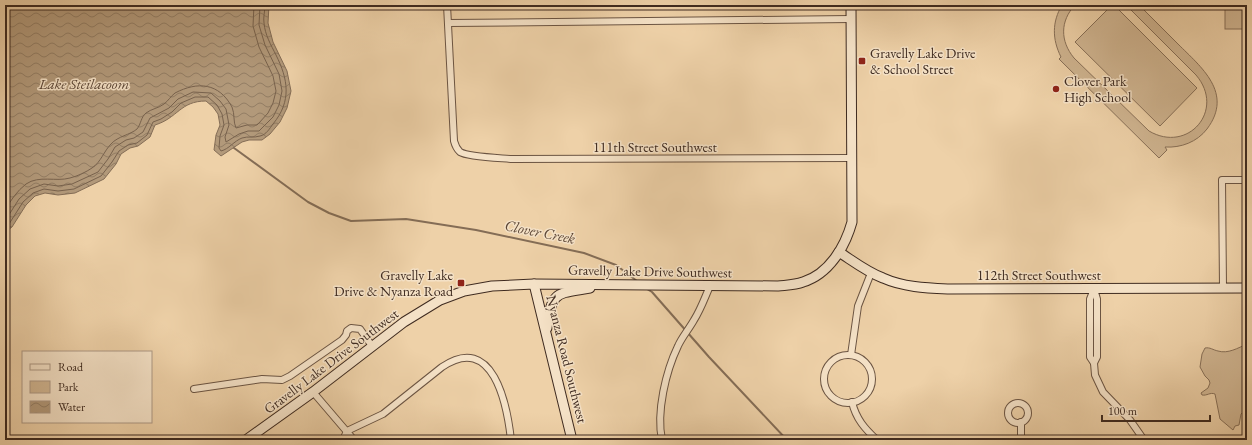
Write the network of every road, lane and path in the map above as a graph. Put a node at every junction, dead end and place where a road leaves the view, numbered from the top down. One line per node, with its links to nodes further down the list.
1 (447, 5): 4 (street)
2 (851, 5): 3 (main road, Gravelly Lake Drive Southwest)
3 (851, 19): 4 (street); 5 (main road, Gravelly Lake Drive Southwest)
4 (448, 23): 5 (street, 111th Street Southwest)
5 (853, 158): 7 (main road, Gravelly Lake Drive Southwest)
6 (1247, 180): 12 (street)
7 (839, 252): 8 (main road, 112th Street Southwest); 11 (main road, Gravelly Lake Drive Southwest)
8 (872, 273): 14 (main road, 112th Street Southwest); 17 (street)
9 (534, 284): 10 (main road, Gravelly Lake Drive Southwest); 15 (main road, Nyanza Road Southwest); 16 (main road, Gravelly Lake Drive Southwest)
10 (613, 284): 11 (main road, Gravelly Lake Drive Southwest); 15 (main road)
11 (710, 286): 28 (street)
12 (1223, 288): 13 (main road, 112th Street Southwest); 14 (main road, 112th Street Southwest)
13 (1247, 288)
14 (1094, 289): 31 (street)
15 (546, 334): 27 (main road, Nyanza Road Southwest)
16 (372, 346): 18 (street); 19 (main road, Gravelly Lake Drive Southwest)
17 (851, 354): 20 (street); 20 (street)
18 (194, 389)
19 (313, 392): 22 (street); 23 (main road, Gravelly Lake Drive Southwest)
20 (852, 402): 29 (street)
21 (1021, 422): 30 (street)
22 (348, 431): 24 (street); 25 (street); 26 (street)
23 (246, 440)
24 (343, 440)
25 (354, 440)
26 (511, 440)
27 (572, 440)
28 (662, 440)
29 (877, 440)
30 (1021, 440)
31 (1144, 440)

